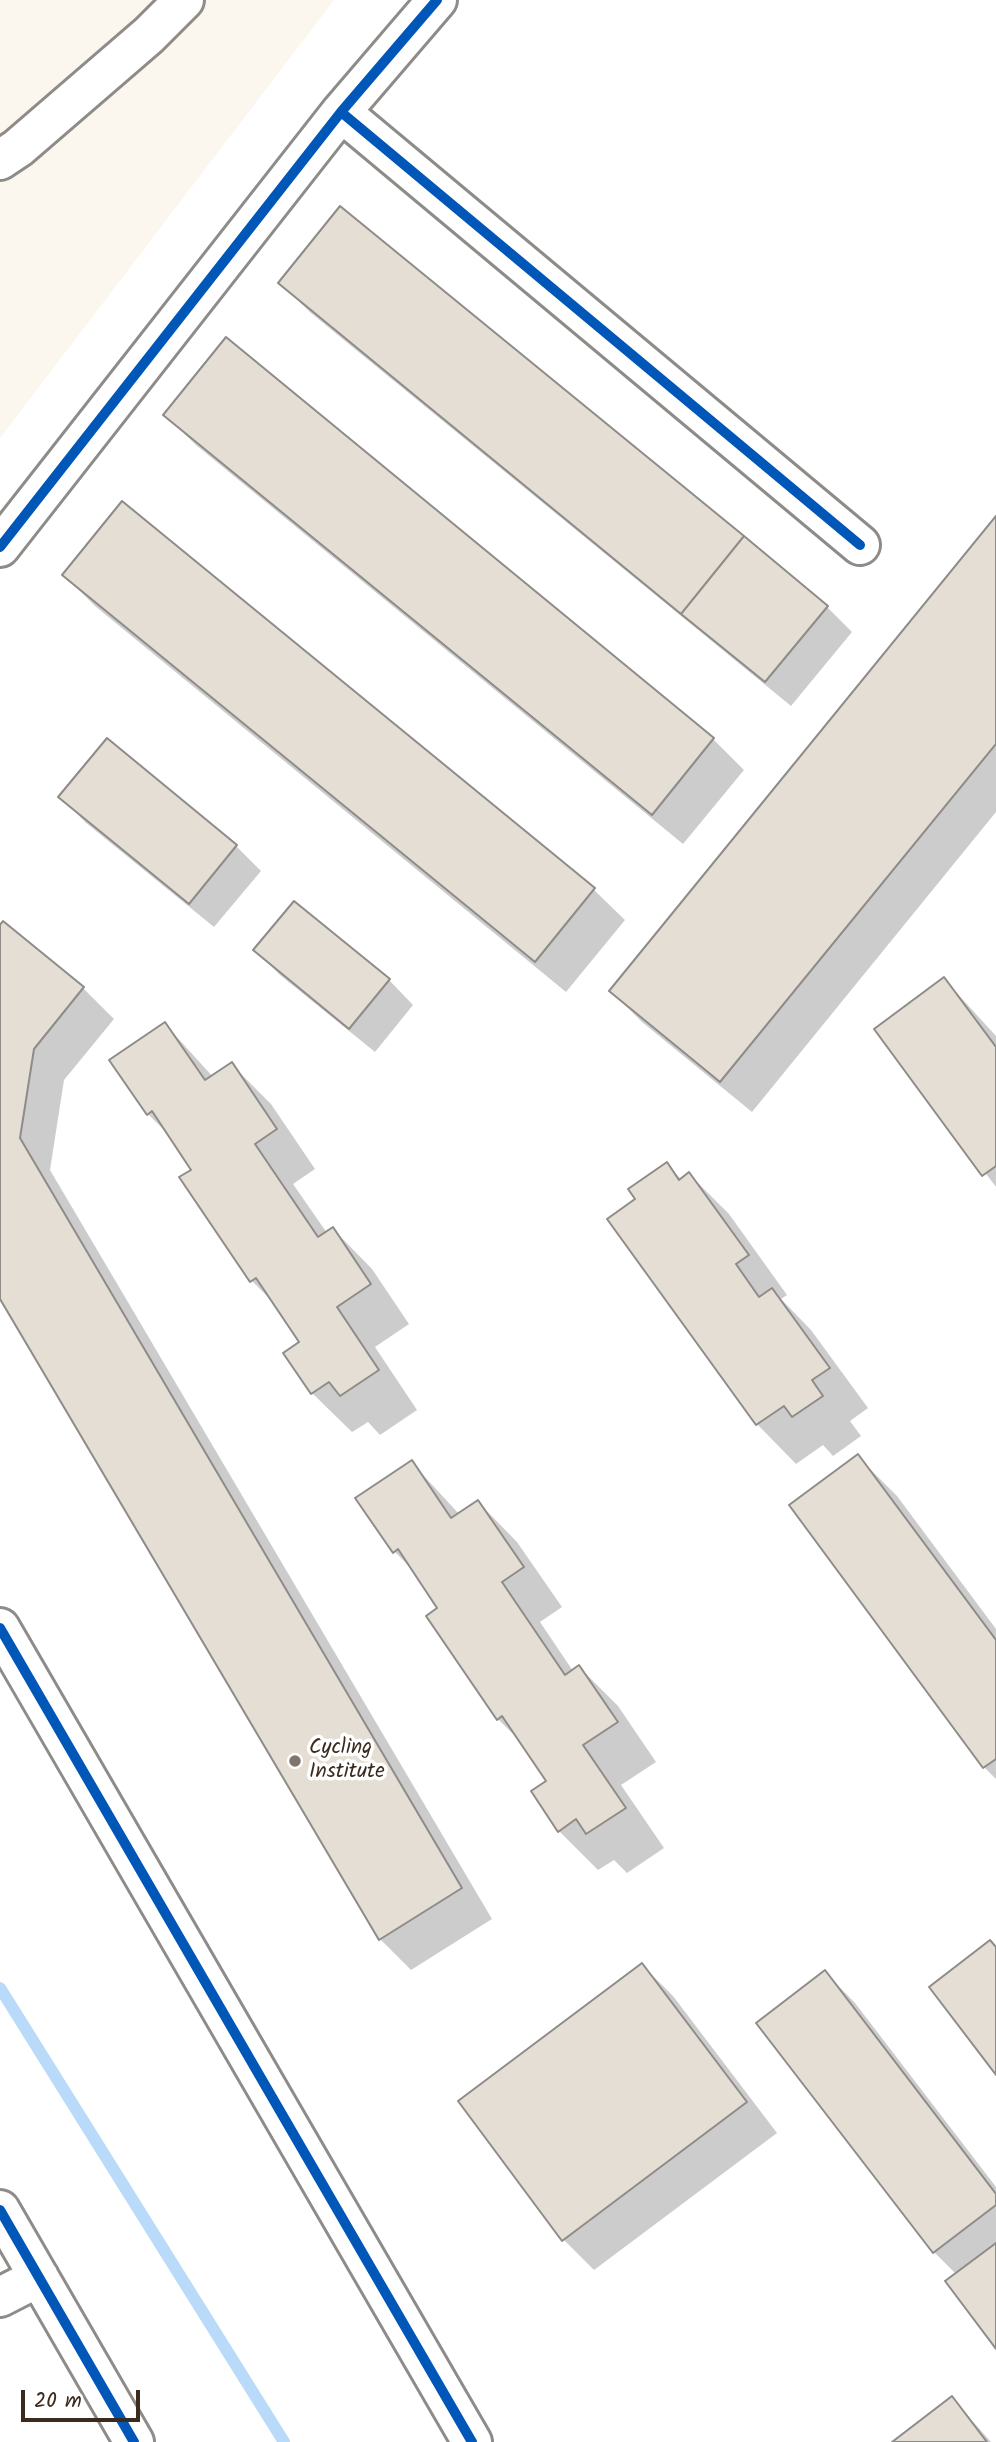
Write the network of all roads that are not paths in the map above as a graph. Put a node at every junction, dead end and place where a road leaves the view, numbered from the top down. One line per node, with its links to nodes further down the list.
1 (184, 0): 4 (street)
2 (436, 0): 3 (street)
3 (341, 113): 5 (street); 6 (street)
4 (0, 160)
5 (860, 545)
6 (0, 547)
7 (0, 1628): 12 (street)
8 (0, 2210): 9 (street)
9 (39, 2277): 10 (street); 11 (street)
10 (0, 2297)
11 (134, 2442)
12 (472, 2442)

